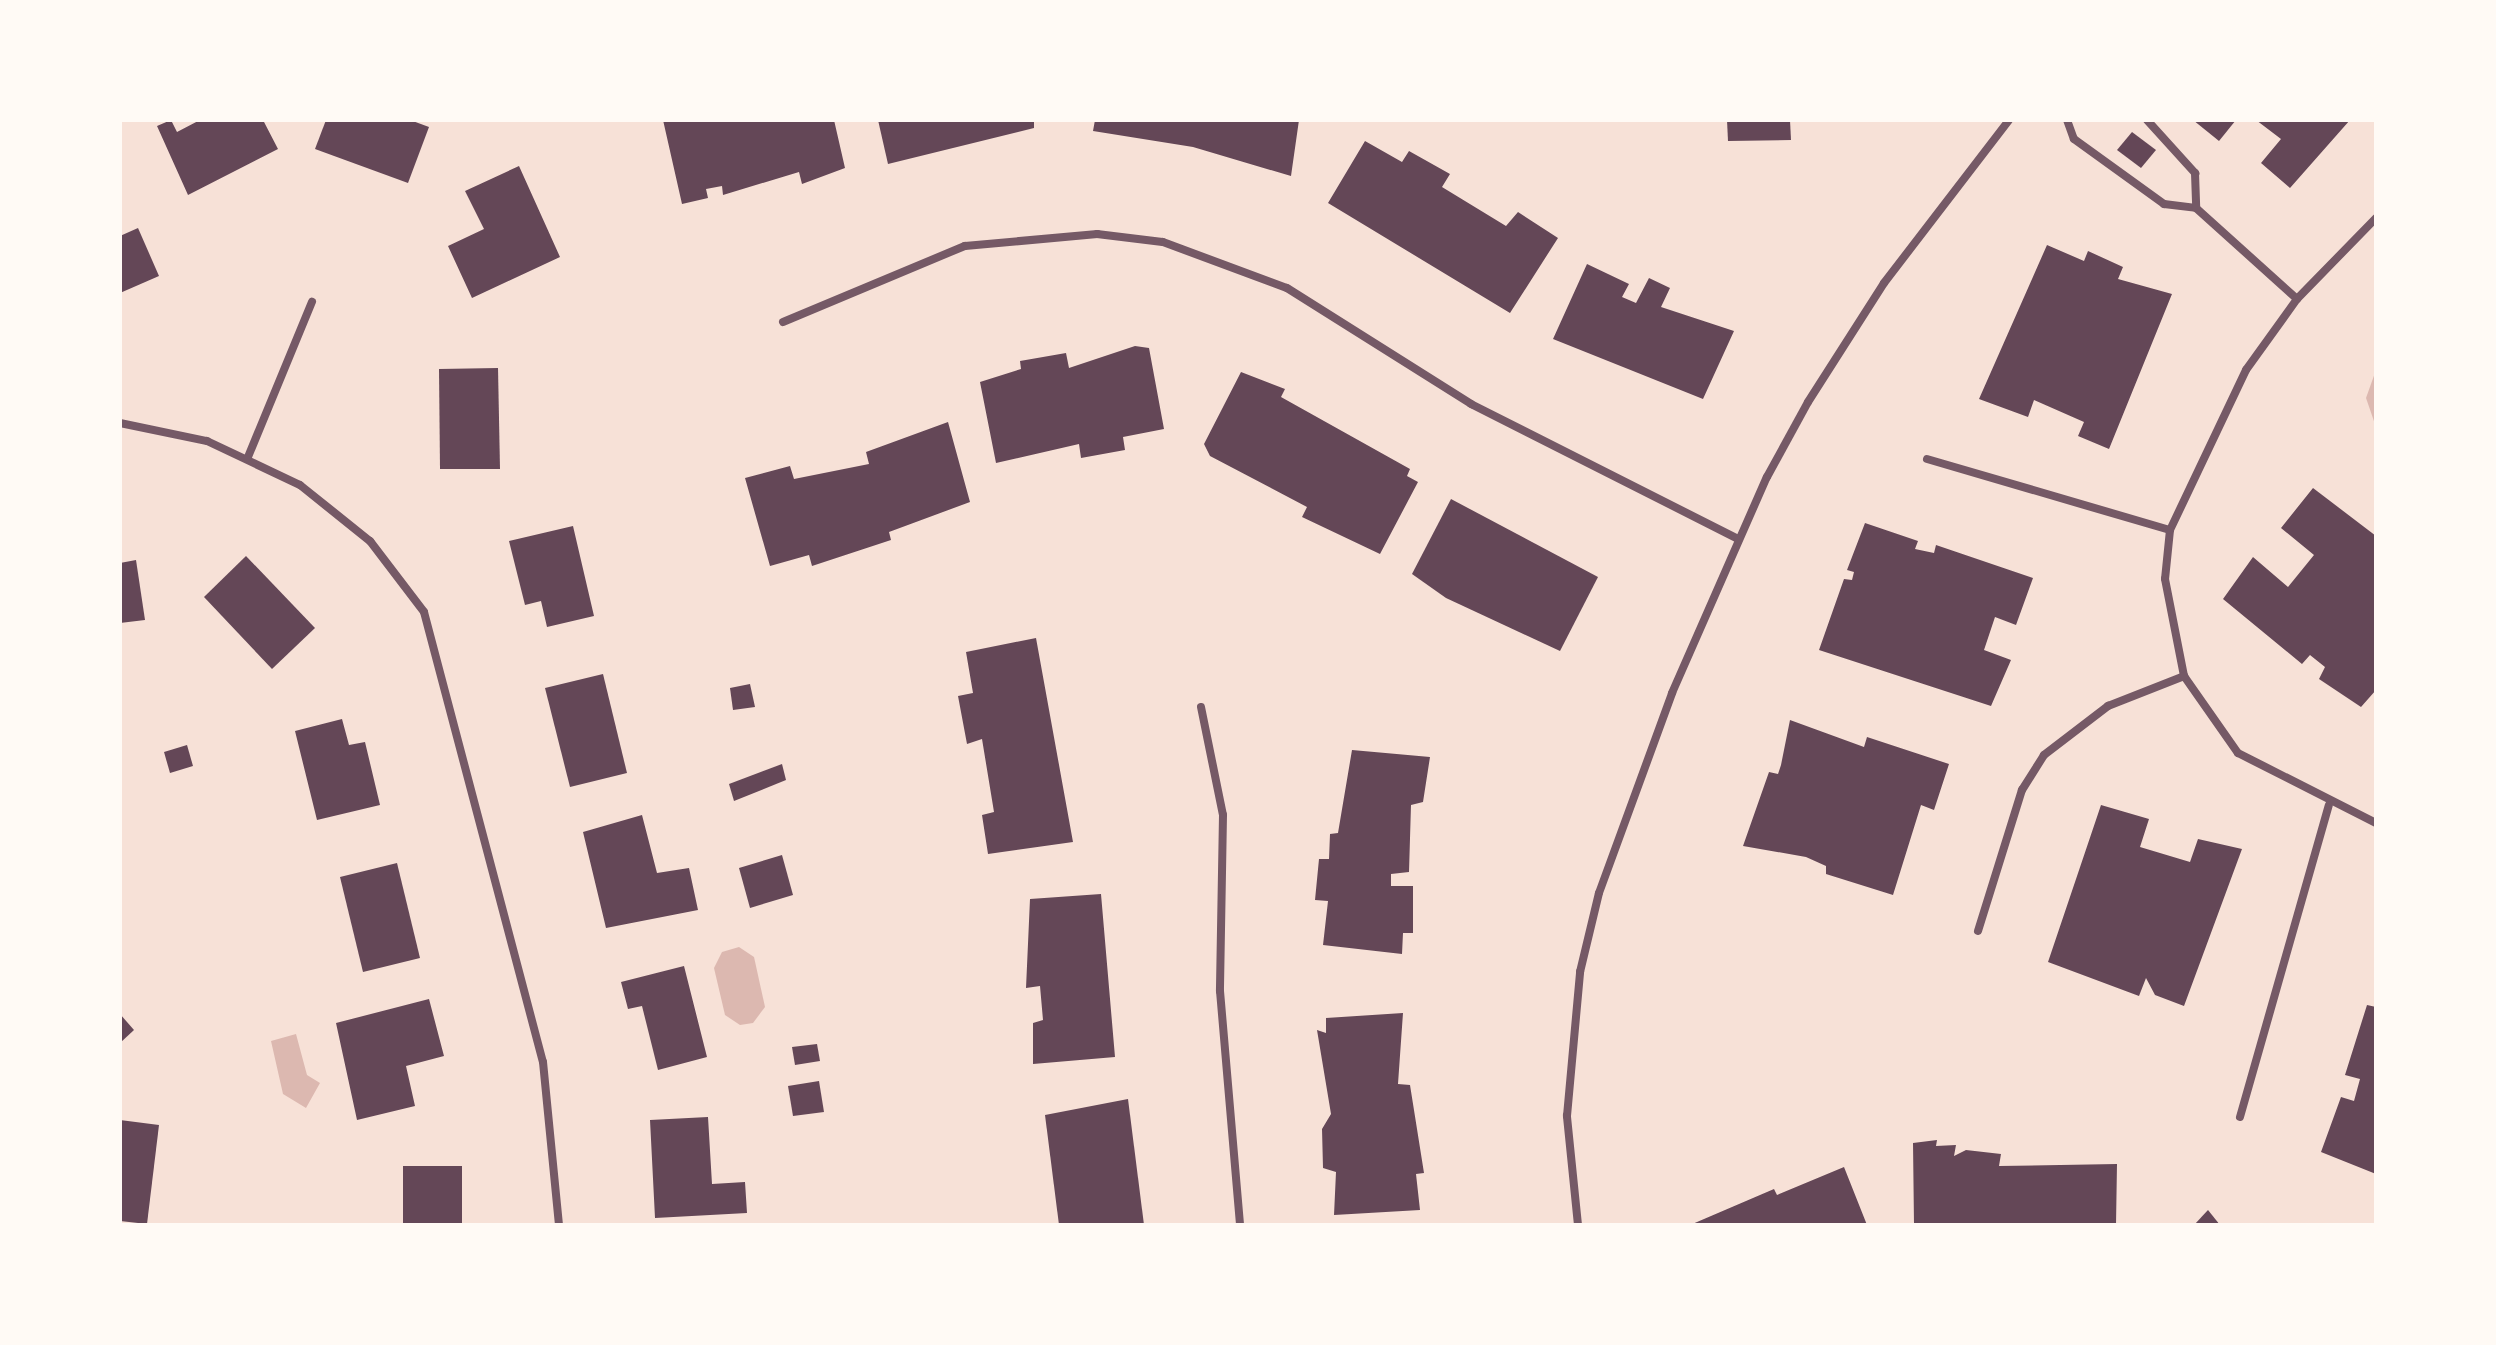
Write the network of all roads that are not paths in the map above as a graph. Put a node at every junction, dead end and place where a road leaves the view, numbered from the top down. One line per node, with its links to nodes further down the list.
1 (2009, 120): 13 (street)
2 (2067, 120): 4 (street)
3 (2147, 120): 4 (street)
4 (2196, 208): 6 (street)
5 (2376, 218): 6 (street)
6 (2297, 299): 12 (street)
7 (312, 302): 10 (street)
8 (783, 322): 13 (street)
9 (120, 423): 10 (street)
10 (248, 457): 20 (street)
11 (1927, 459): 12 (street)
12 (2170, 530): 14 (street)
13 (1738, 539): 22 (street)
14 (2184, 676): 16 (street); 18 (street)
15 (1201, 707): 21 (street)
16 (2329, 805): 17 (street); 19 (street)
17 (2376, 823)
18 (1978, 931)
19 (2240, 1117)
20 (559, 1225)
21 (1240, 1225)
22 (1578, 1225)

